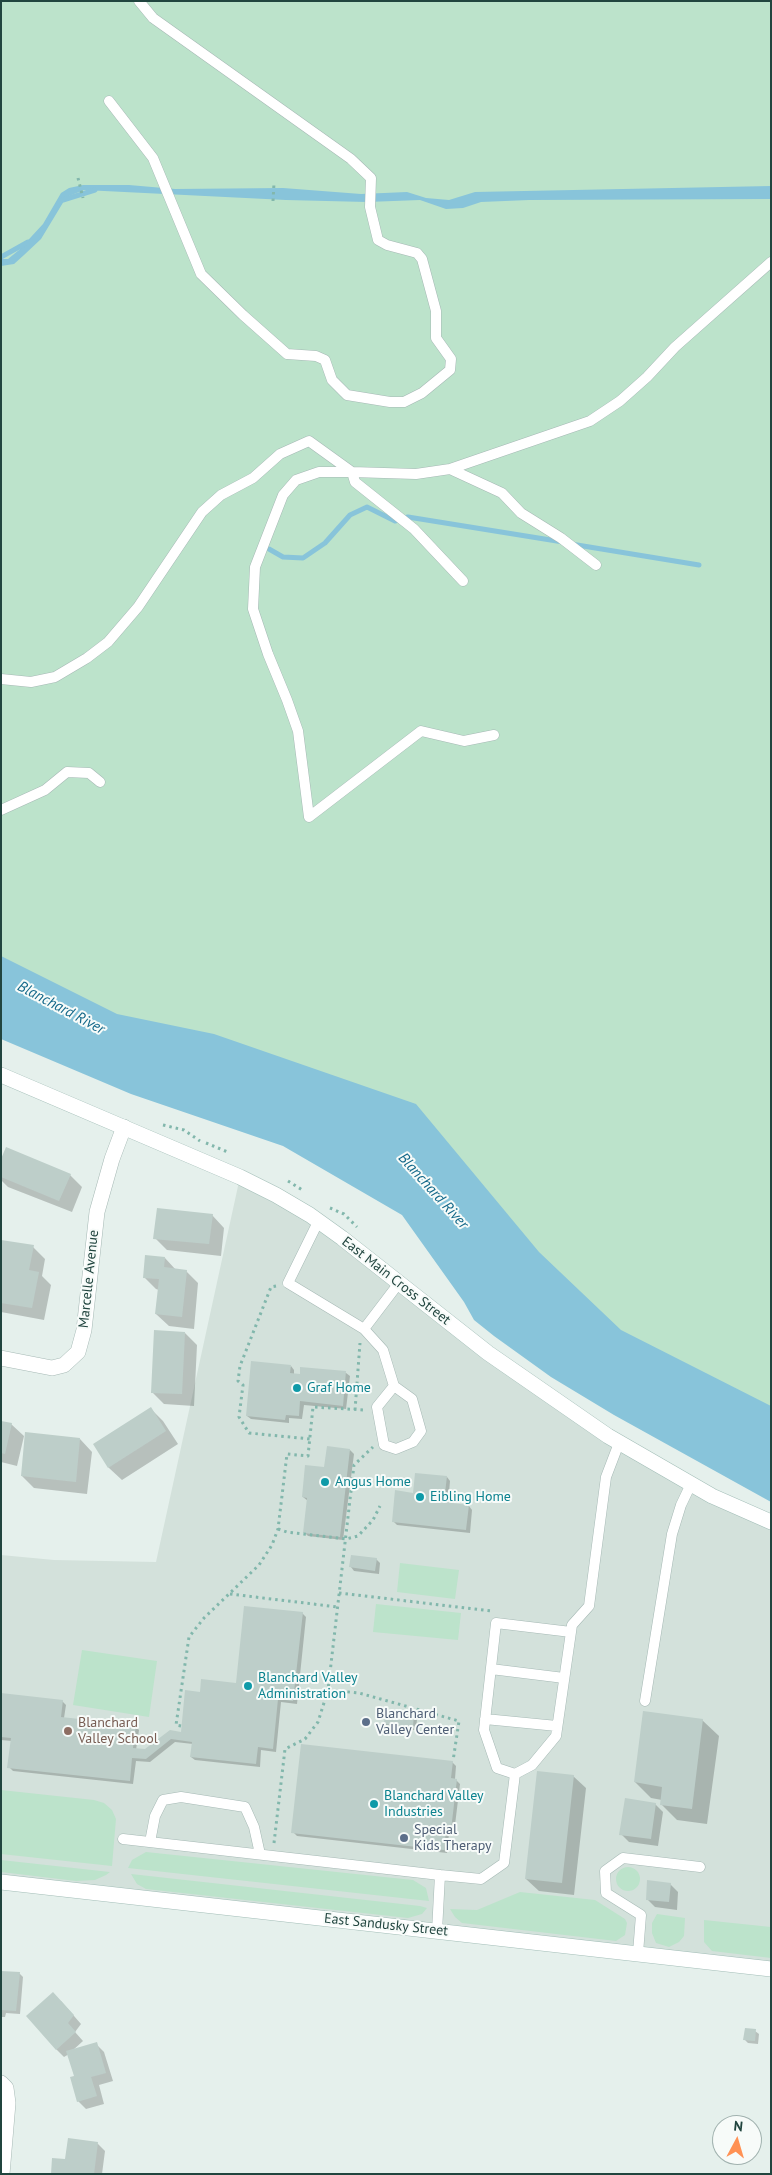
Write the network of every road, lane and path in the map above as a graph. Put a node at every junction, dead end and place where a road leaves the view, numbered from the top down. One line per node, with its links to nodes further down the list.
1 (139, 1): 2 (lane)
2 (109, 101)
3 (78, 178): 5 (path)
4 (274, 183): 6 (path)
5 (82, 198)
6 (273, 201)
7 (771, 262): 8 (lane)
8 (450, 469): 9 (lane); 10 (lane)
9 (352, 472): 11 (lane); 12 (lane); 13 (lane)
10 (596, 564)
11 (463, 580)
12 (1, 679)
13 (494, 735)
14 (100, 782): 15 (lane)
15 (1, 810)
16 (1, 1075): 17 (main road, East Main Cross Street)
17 (124, 1127): 18 (main road, East Main Cross Street); 22 (main road, Marcelle Avenue)
18 (318, 1222): 19 (lane); 20 (main road, East Main Cross Street)
19 (288, 1283): 21 (lane); 26 (path)
20 (399, 1283): 21 (lane); 28 (main road, East Main Cross Street)
21 (364, 1329): 23 (lane); 24 (path)
22 (1, 1358)
23 (394, 1386): 25 (lane); 27 (lane)
24 (355, 1410): 25 (path); 26 (path)
25 (378, 1411): 27 (lane)
26 (310, 1438): 32 (path)
27 (382, 1438): 33 (path)
28 (620, 1443): 29 (main road, East Main Cross Street); 38 (lane)
29 (691, 1484): 31 (main road, East Main Cross Street); 42 (lane)
30 (380, 1506): 33 (path)
31 (771, 1522)
32 (278, 1529): 33 (path); 35 (path)
33 (346, 1539): 34 (path)
34 (339, 1593): 36 (path); 37 (path)
35 (230, 1594): 36 (path); 44 (path)
36 (338, 1607): 41 (path)
37 (496, 1623): 38 (lane); 39 (lane)
38 (571, 1632): 40 (lane)
39 (491, 1669): 40 (lane); 43 (lane)
40 (564, 1678): 45 (lane)
41 (328, 1690): 46 (path); 51 (path)
42 (646, 1701)
43 (485, 1719): 45 (lane); 47 (lane)
44 (181, 1726)
45 (557, 1726): 47 (lane)
46 (453, 1761)
47 (515, 1774): 53 (lane)
48 (123, 1839): 49 (lane)
49 (150, 1842): 50 (lane); 50 (lane)
50 (260, 1854): 51 (lane)
51 (273, 1856): 53 (lane)
52 (700, 1867): 56 (lane)
53 (440, 1875): 55 (lane)
54 (1, 1882): 55 (main road, East Sandusky Street)
55 (437, 1931): 56 (main road, East Sandusky Street)
56 (638, 1953): 57 (main road, East Sandusky Street)
57 (771, 1969)
58 (3, 2085): 59 (main road)
59 (2, 2174)

